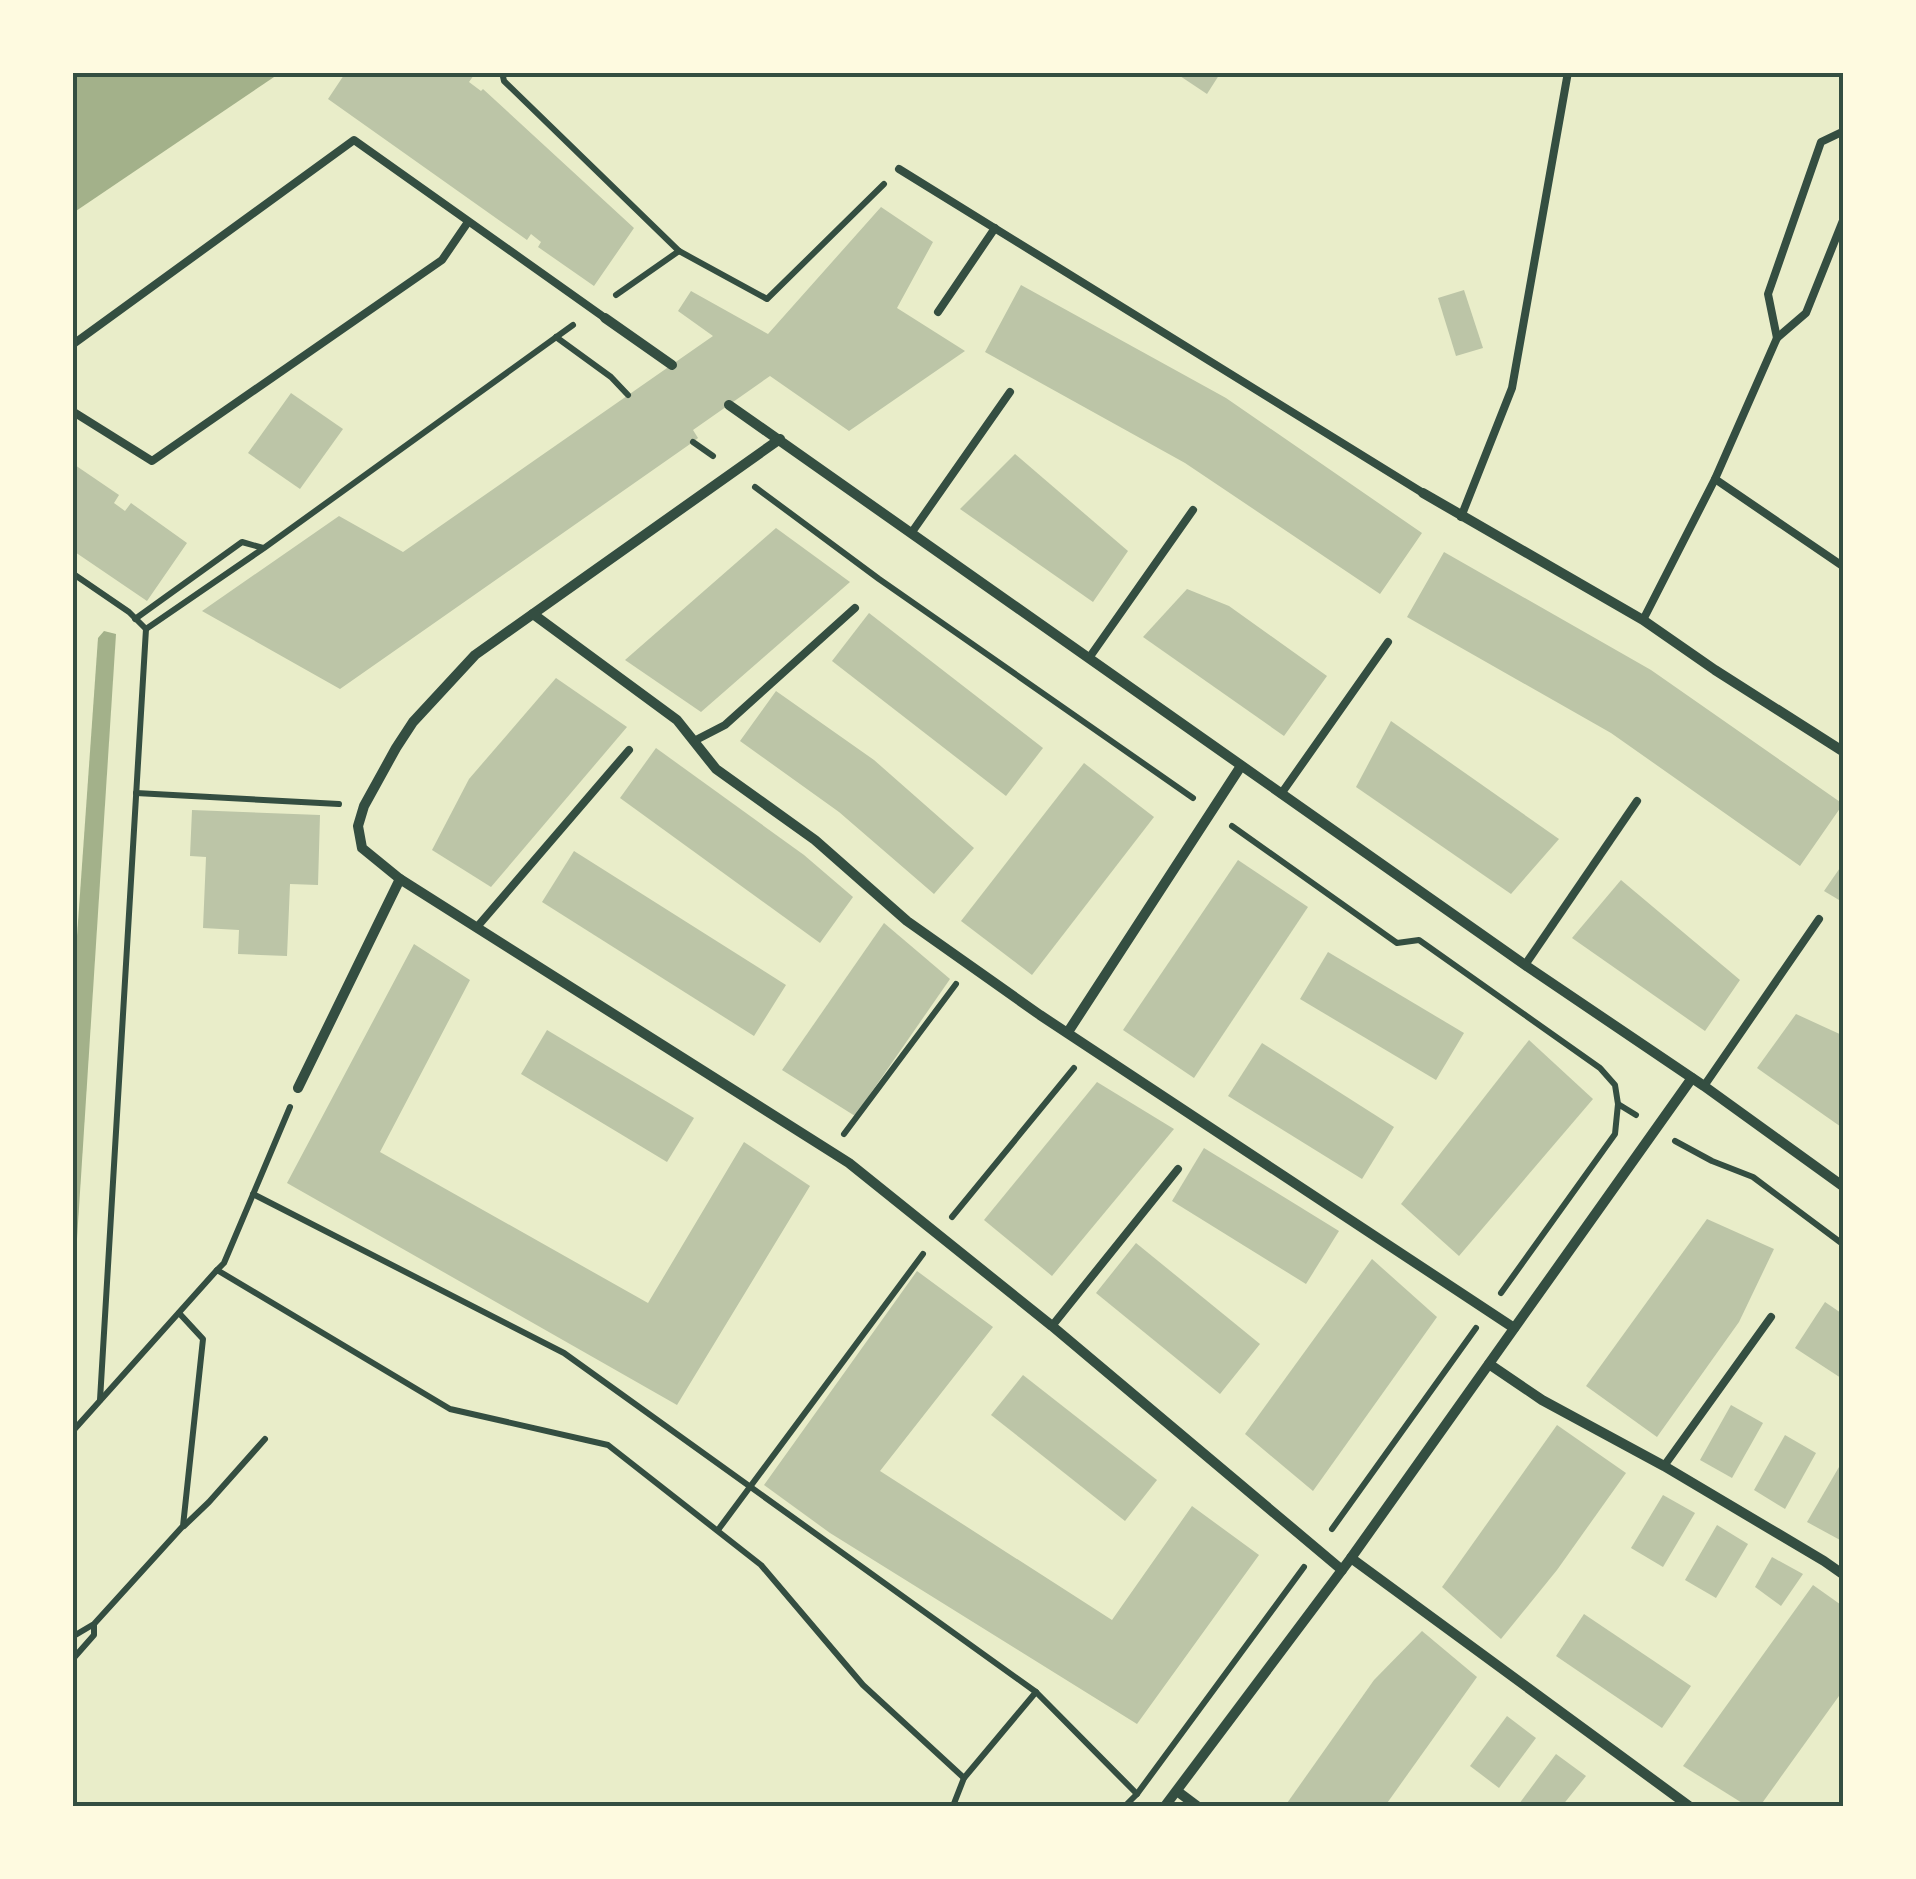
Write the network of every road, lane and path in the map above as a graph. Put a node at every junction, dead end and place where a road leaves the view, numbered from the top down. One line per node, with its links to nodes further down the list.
1 (502, 72): 8 (path)
2 (1568, 72): 28 (lane)
3 (1844, 131): 14 (lane)
4 (899, 169): 7 (lane); 8 (path)
5 (1844, 218): 14 (lane)
6 (468, 222): 11 (lane); 15 (lane); 20 (lane)
7 (994, 228): 10 (lane); 26 (lane)
8 (679, 252): 9 (path)
9 (610, 299)
10 (938, 312)
11 (605, 318): 16 (street)
12 (581, 319): 13 (path)
13 (556, 337): 18 (path); 30 (path)
14 (1777, 338): 24 (lane)
15 (72, 345)
16 (672, 365)
17 (1010, 392): 29 (lane)
18 (628, 395)
19 (729, 405): 21 (street)
20 (72, 411)
21 (780, 440): 29 (street); 34 (street)
22 (693, 442): 23 (path)
23 (714, 457)
24 (1715, 479): 31 (lane); 36 (lane)
25 (748, 481): 47 (path)
26 (1422, 493): 28 (street)
27 (1193, 510): 39 (lane)
28 (1461, 517): 36 (street)
29 (912, 532): 39 (street)
30 (264, 548): 35 (path); 37 (path)
31 (1844, 567)
32 (72, 572): 35 (path)
33 (855, 608): 40 (lane)
34 (532, 614): 40 (street); 50 (street)
35 (135, 619): 37 (path)
36 (1643, 620): 42 (street)
37 (146, 629): 44 (path)
38 (1388, 642): 46 (lane)
39 (1090, 658): 43 (street)
40 (694, 741): 53 (street)
41 (629, 750): 52 (lane)
42 (1844, 752)
43 (1241, 766): 46 (street); 55 (street)
44 (136, 793): 45 (path); 77 (path)
45 (343, 794)
46 (1281, 794): 54 (street)
47 (1195, 800)
48 (1637, 801): 54 (lane)
49 (1220, 818): 60 (path)
50 (400, 878): 52 (street); 59 (street)
51 (1819, 920): 58 (lane)
52 (477, 927): 63 (street)
53 (970, 965): 55 (street); 63 (path)
54 (1525, 965): 57 (street)
55 (1068, 1032): 56 (street)
56 (1092, 1047): 67 (path); 75 (street)
57 (1692, 1078): 58 (street); 75 (street)
58 (1704, 1086): 65 (street)
59 (298, 1088): 66 (path)
60 (1618, 1104): 61 (path); 70 (path)
61 (1631, 1112)
62 (1682, 1146): 68 (path)
63 (832, 1152): 67 (street)
64 (1178, 1169): 74 (lane)
65 (1844, 1187)
66 (253, 1194): 69 (path); 81 (path)
67 (938, 1234): 74 (street); 81 (path)
68 (1844, 1245)
69 (217, 1270): 71 (path); 84 (path)
70 (1502, 1292)
71 (179, 1313): 77 (path); 83 (path)
72 (1772, 1316): 80 (lane)
73 (1478, 1324): 82 (path)
74 (1052, 1326): 86 (street)
75 (1514, 1328): 76 (street)
76 (1489, 1364): 80 (street); 85 (street)
77 (100, 1401): 78 (path)
78 (72, 1432)
79 (264, 1439): 83 (path)
80 (1664, 1466): 88 (street)
81 (752, 1486): 84 (path); 92 (path)
82 (1335, 1524)
83 (183, 1526): 89 (path)
84 (718, 1530): 93 (path)
85 (1351, 1558): 86 (street); 100 (street)
86 (1342, 1570): 94 (street)
87 (1300, 1572): 95 (path)
88 (1844, 1576)
89 (94, 1624): 90 (path); 91 (path)
90 (72, 1636)
91 (72, 1660)
92 (1036, 1692): 93 (path); 95 (path)
93 (964, 1778): 96 (path)
94 (1177, 1792): 98 (street); 99 (street)
95 (1137, 1794): 97 (path)
96 (953, 1806)
97 (1126, 1806)
98 (1164, 1806)
99 (1196, 1806)
100 (1689, 1806)

